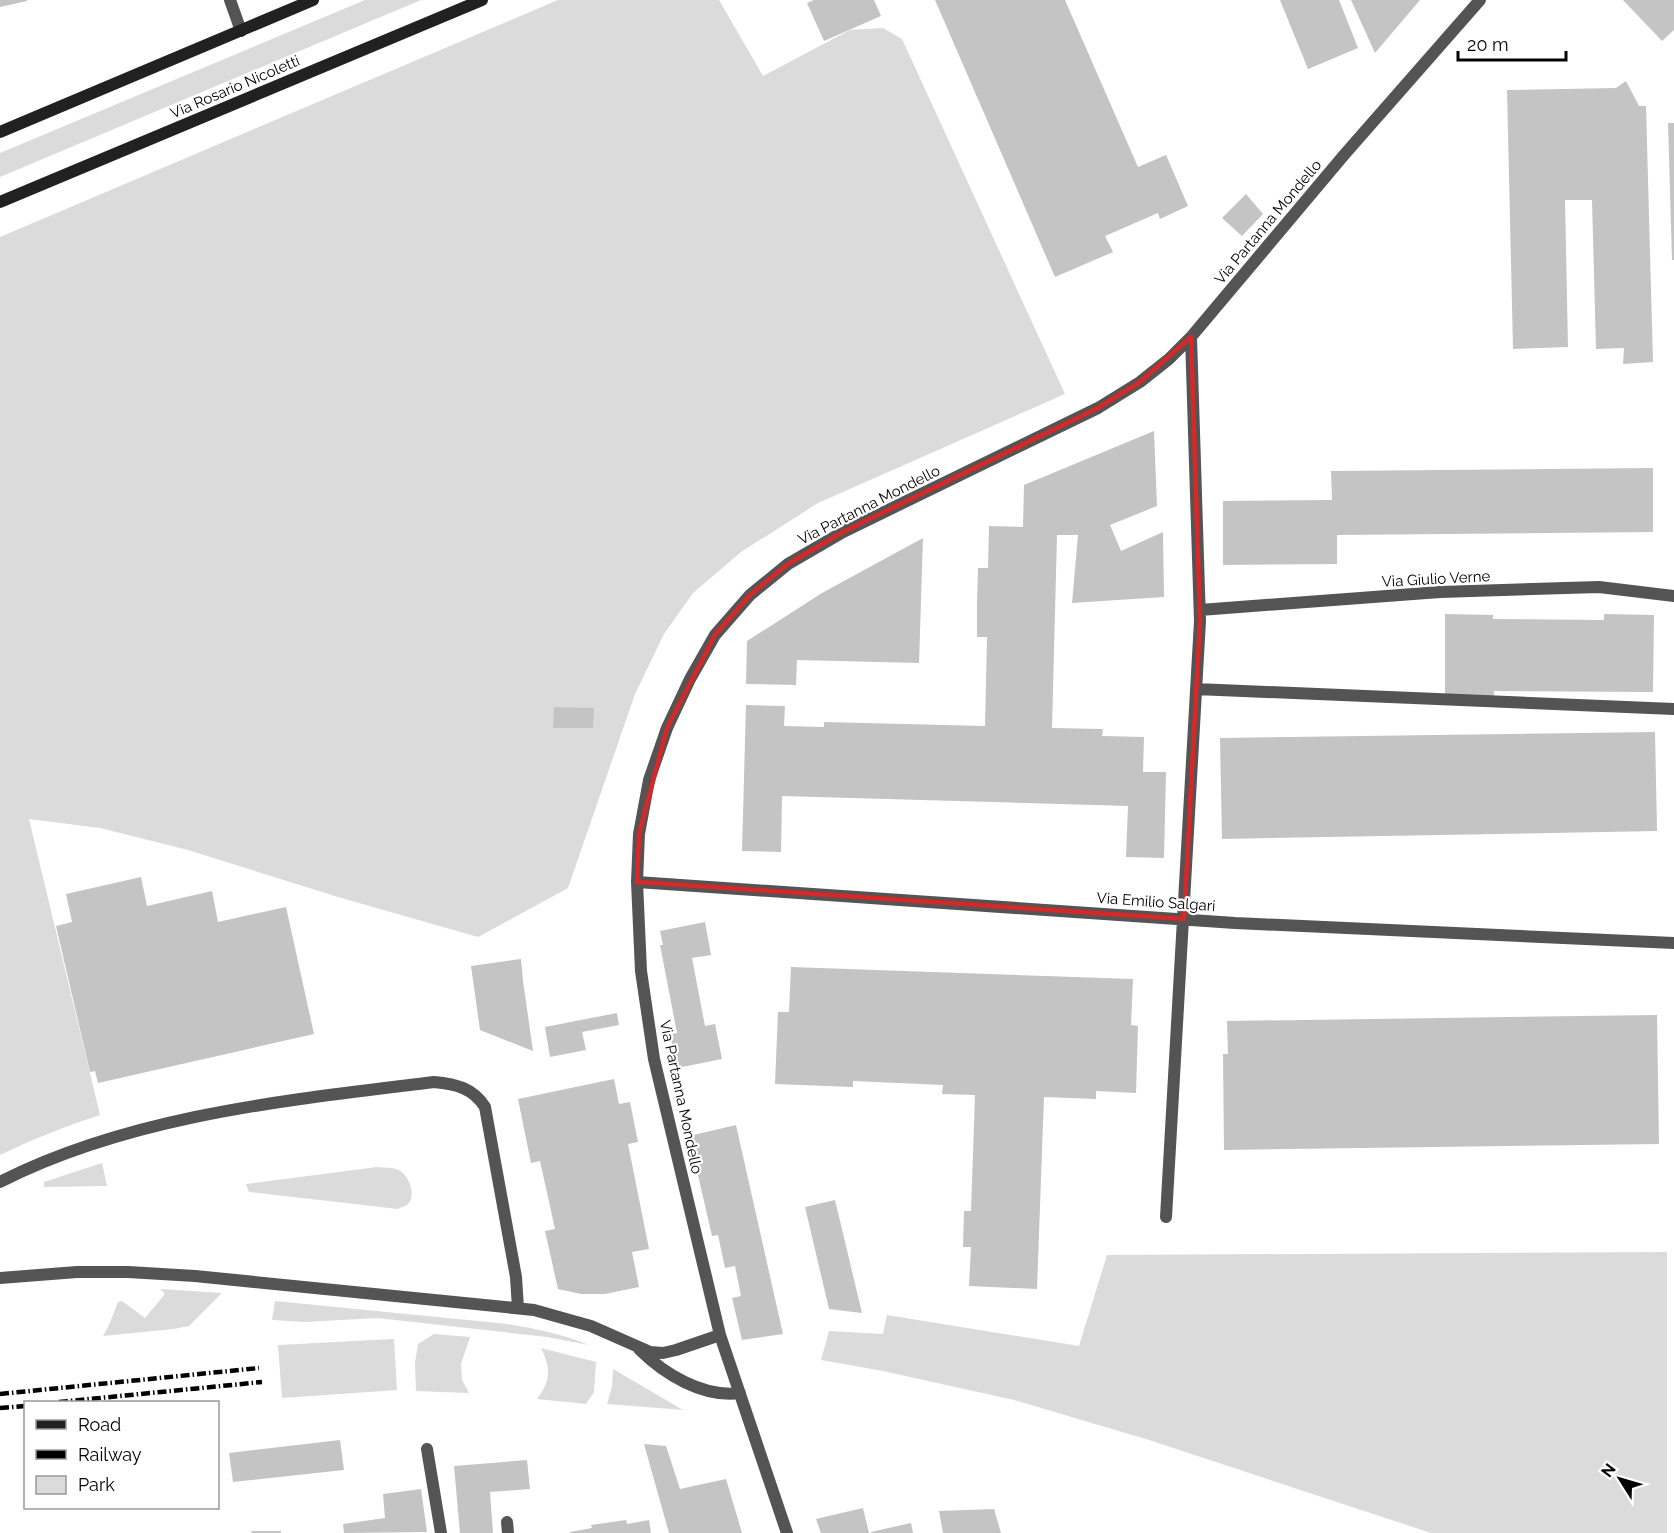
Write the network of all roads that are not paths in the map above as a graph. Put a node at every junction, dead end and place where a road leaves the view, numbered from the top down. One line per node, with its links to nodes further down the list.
1 (230, 0): 5 (street)
2 (313, 0): 5 (main road)
3 (482, 0): 7 (main road, Via Rosario Nicoletti)
4 (1480, 0): 8 (street, Via Partanna Mondello)
5 (240, 31): 6 (main road)
6 (0, 132)
7 (0, 202)
8 (1191, 337): 10 (street); 13 (street, Via Partanna Mondello)
9 (1674, 596): 10 (street, Via Giulio Verne)
10 (1200, 610): 11 (street)
11 (1196, 689): 12 (street); 14 (street)
12 (1674, 709)
13 (637, 882): 14 (street, Via Emilio Salgari); 20 (street, Via Partanna Mondello)
14 (1184, 919): 15 (street, Via Emilio Salgari); 17 (street)
15 (1674, 943)
16 (0, 1182): 19 (street)
17 (1166, 1217)
18 (0, 1278): 19 (street)
19 (518, 1308): 21 (street)
20 (720, 1335): 21 (street); 22 (street, Via Partanna Mondello)
21 (638, 1348): 22 (street)
22 (740, 1393): 25 (street, Via Partanna Mondello)
23 (427, 1449): 24 (street)
24 (441, 1533)
25 (787, 1533)

